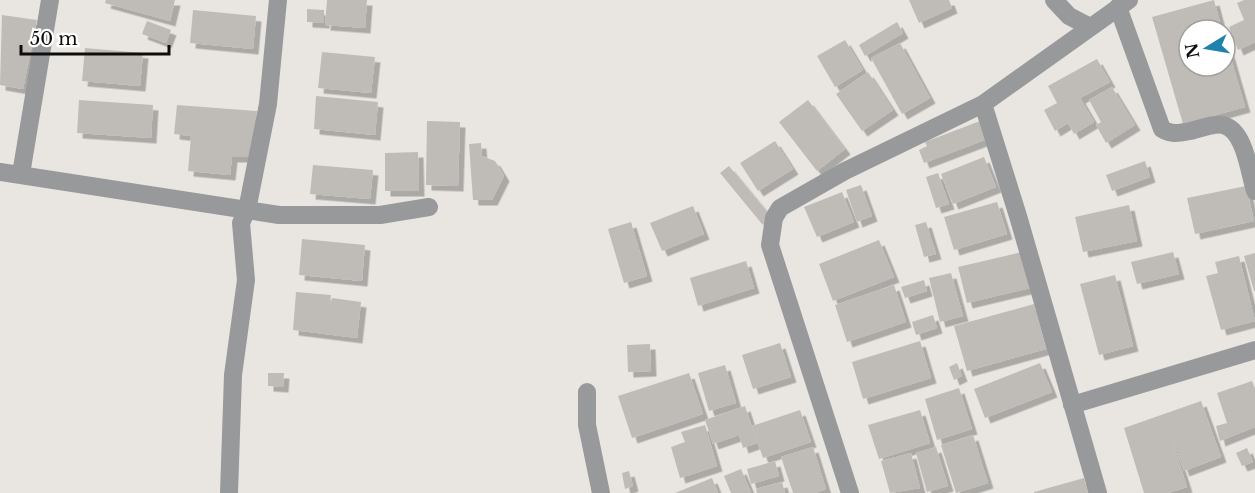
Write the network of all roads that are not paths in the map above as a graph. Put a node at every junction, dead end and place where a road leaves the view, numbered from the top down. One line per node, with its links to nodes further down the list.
1 (50, 0): 8 (street)
2 (278, 0): 11 (street)
3 (1054, 0): 5 (street)
4 (1123, 3): 5 (street); 9 (street)
5 (1090, 27): 6 (street)
6 (983, 104): 14 (street); 17 (street)
7 (0, 172): 8 (street)
8 (21, 174): 11 (street)
9 (1255, 191)
10 (429, 207): 11 (street)
11 (247, 210): 15 (street)
12 (1255, 350): 14 (street)
13 (587, 392): 16 (street)
14 (1072, 405): 18 (street)
15 (228, 493)
16 (601, 493)
17 (850, 493)
18 (1098, 493)

